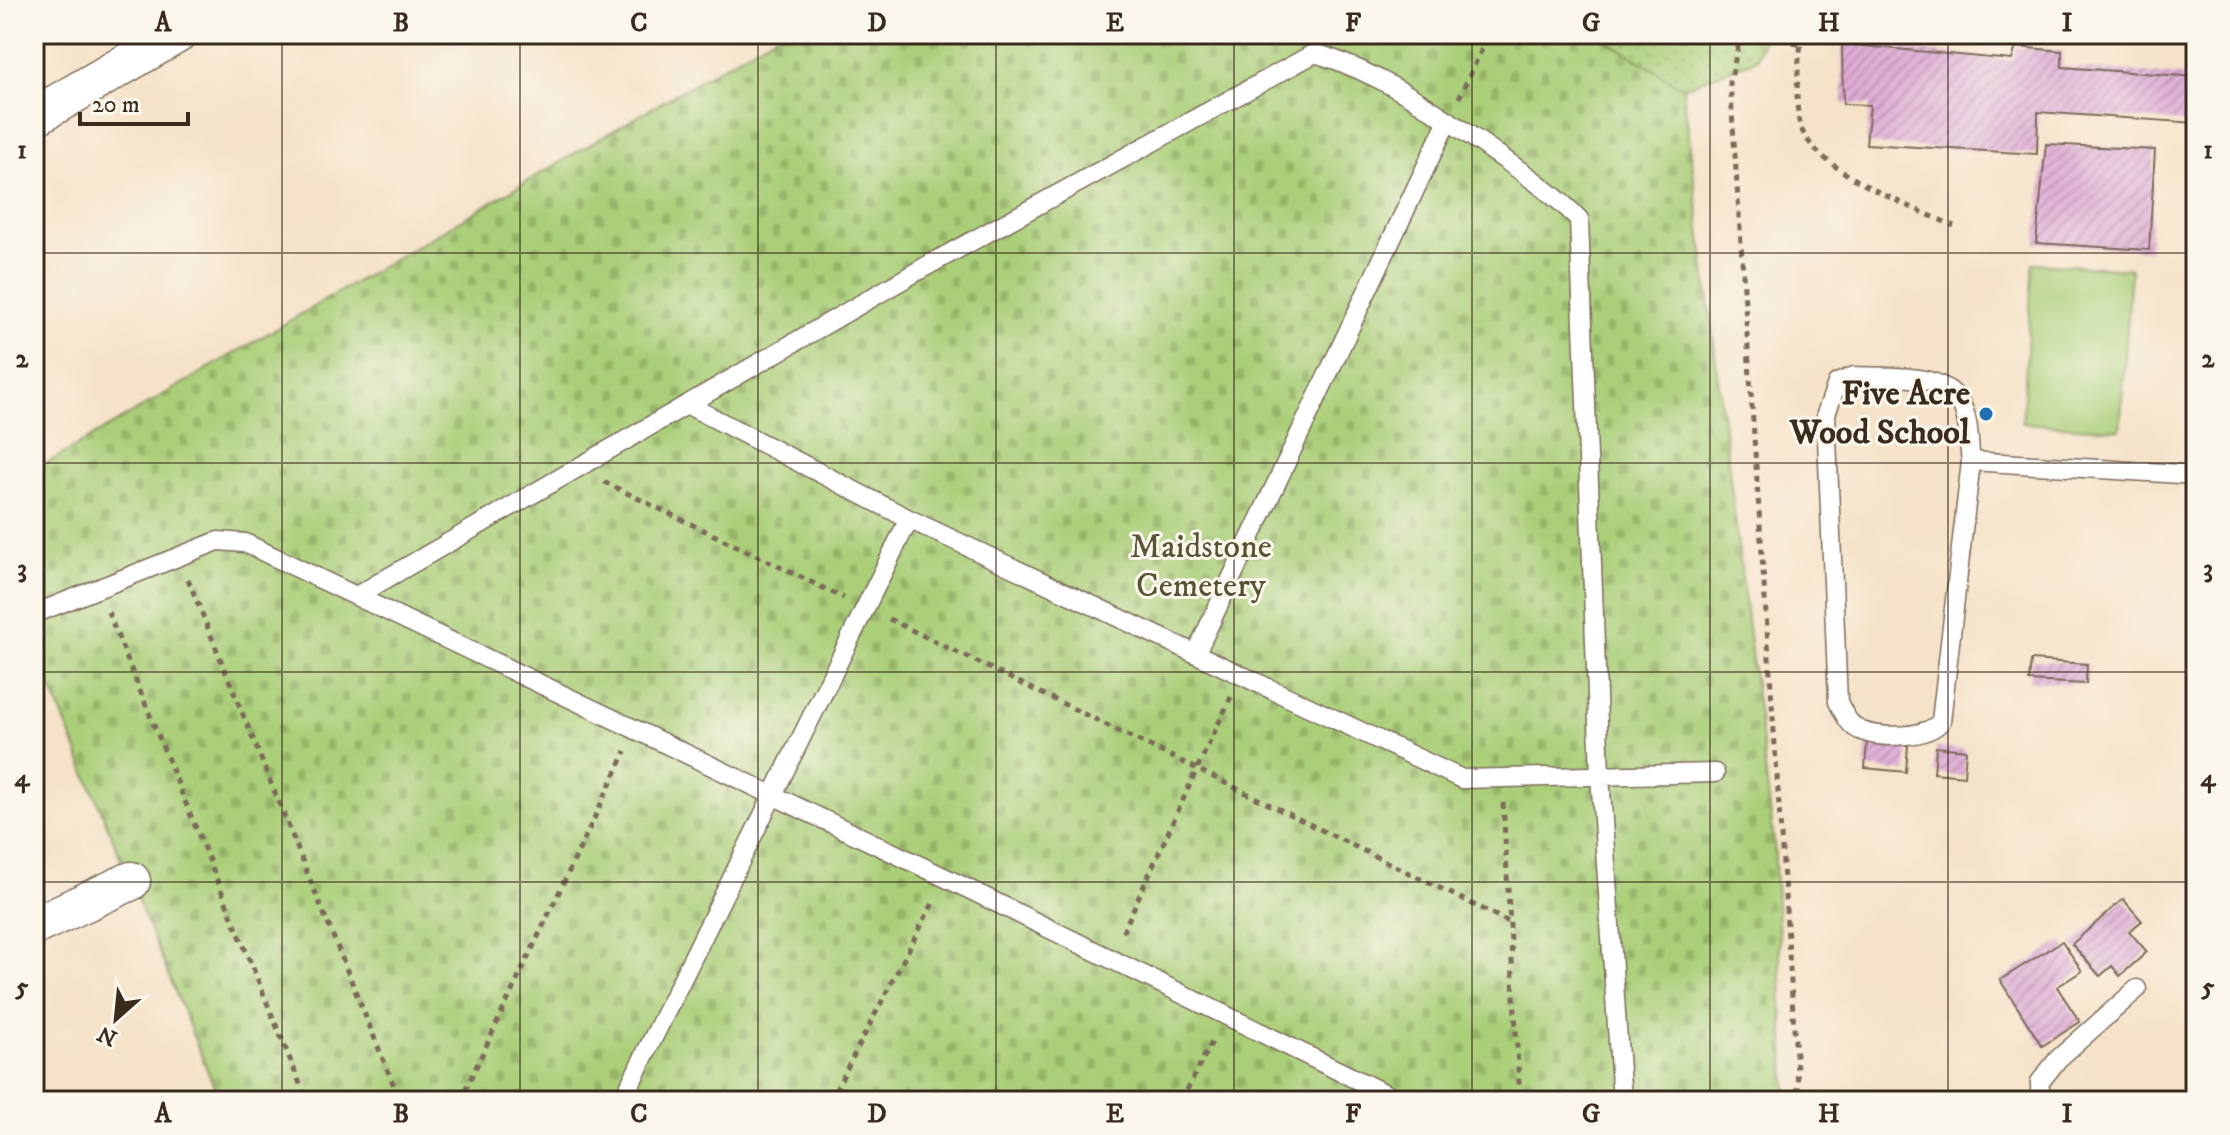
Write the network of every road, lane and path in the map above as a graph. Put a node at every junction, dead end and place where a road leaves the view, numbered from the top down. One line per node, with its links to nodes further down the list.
1 (177, 34): 7 (street)
2 (1489, 34): 8 (path)
3 (1741, 34): 44 (path)
4 (1771, 34): 6 (path)
5 (1803, 34): 6 (path)
6 (1800, 45): 9 (path)
7 (34, 117)
8 (1448, 120): 10 (lane); 20 (lane); 25 (lane)
9 (1954, 226)
10 (688, 405): 12 (lane); 14 (lane)
11 (1971, 461): 11 (lane); 13 (lane)
12 (578, 469): 17 (lane); 18 (path)
13 (2196, 475)
14 (909, 519): 18 (lane); 20 (lane)
15 (179, 556): 16 (lane); 17 (lane); 36 (path)
16 (99, 589): 19 (lane); 35 (path)
17 (358, 595): 22 (lane)
18 (865, 608): 23 (path); 27 (lane)
19 (34, 614)
20 (1196, 653): 21 (lane)
21 (1242, 675): 23 (path); 26 (lane)
22 (636, 729): 27 (lane); 37 (path)
23 (1197, 769): 30 (path); 32 (path)
24 (1715, 773): 25 (lane)
25 (1600, 775): 26 (lane); 43 (lane)
26 (1501, 778): 30 (path)
27 (772, 795): 28 (lane); 38 (lane)
28 (946, 878): 32 (lane); 39 (path)
29 (131, 881): 31 (street)
30 (1511, 923): 42 (path)
31 (34, 926)
32 (1110, 959): 34 (lane)
33 (2137, 989): 45 (lane)
34 (1226, 1015): 40 (path); 41 (lane)
35 (307, 1101)
36 (400, 1101)
37 (460, 1101)
38 (622, 1101)
39 (830, 1101)
40 (1181, 1101)
41 (1400, 1101)
42 (1520, 1101)
43 (1622, 1101)
44 (1799, 1101)
45 (2040, 1101)

